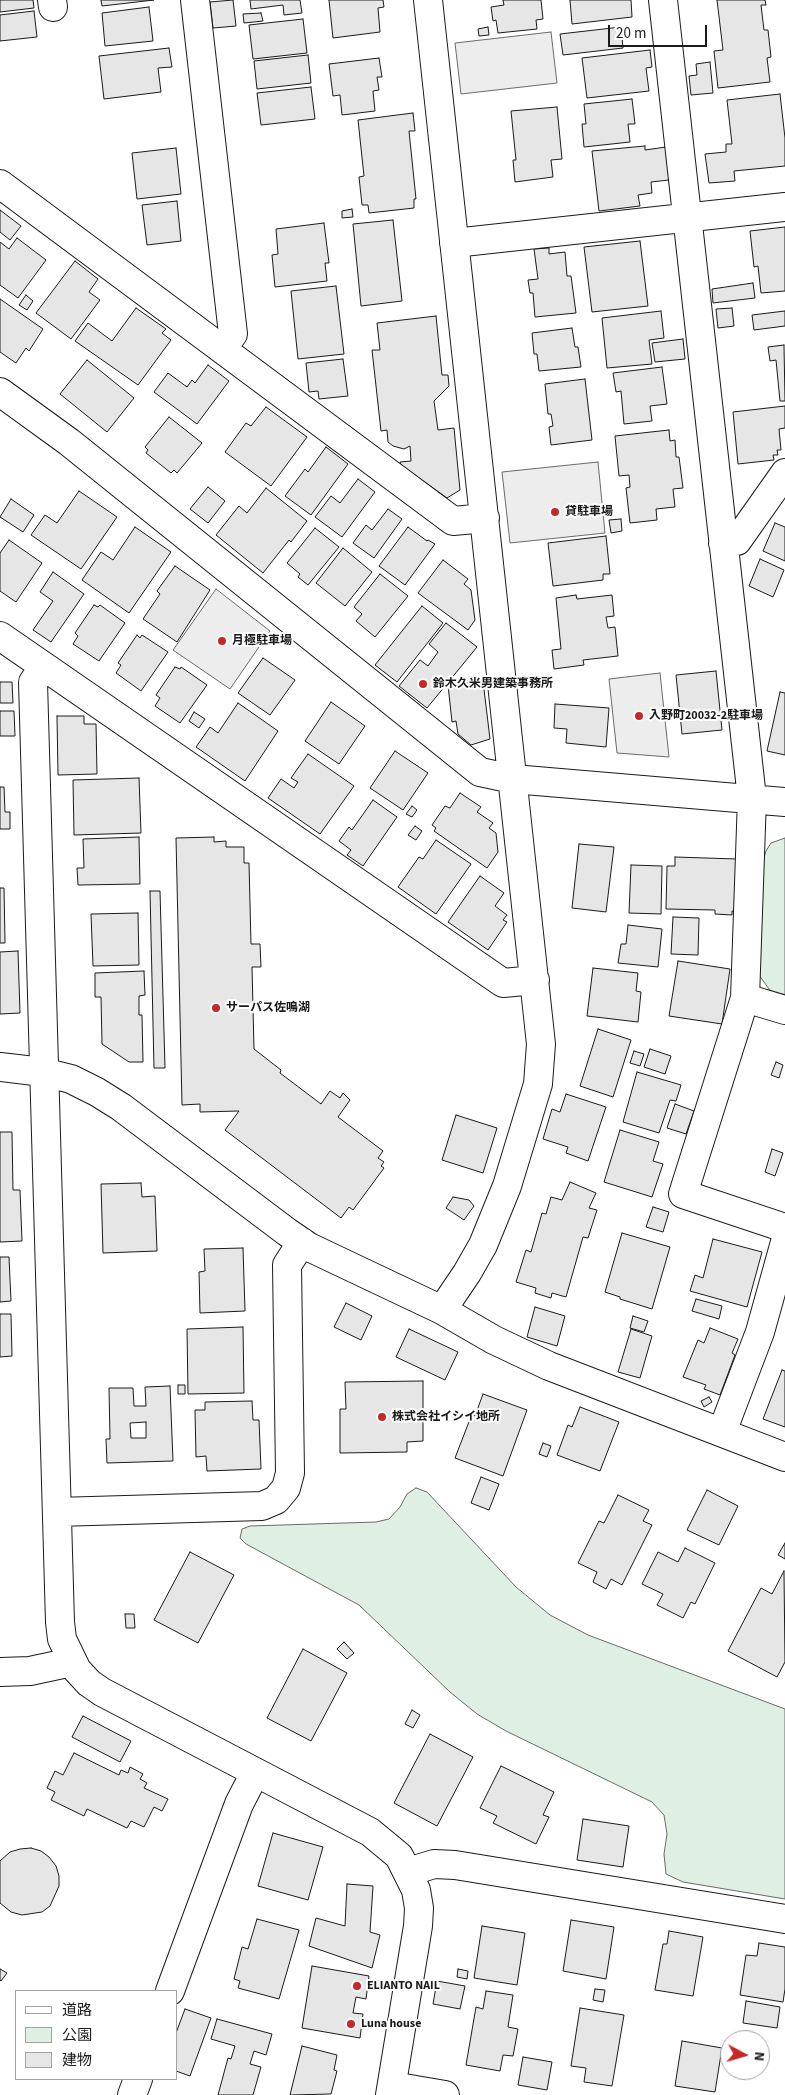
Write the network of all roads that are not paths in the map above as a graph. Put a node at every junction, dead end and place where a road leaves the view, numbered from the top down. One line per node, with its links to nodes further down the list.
1 (195, 0): 8 (street)
2 (428, 0): 7 (street)
3 (663, 0): 6 (street)
4 (0, 184): 8 (street)
5 (785, 207): 6 (street)
6 (687, 218): 7 (street); 12 (street)
7 (454, 243): 11 (street)
8 (222, 348): 11 (street)
9 (0, 392): 15 (street)
10 (785, 472): 12 (street)
11 (485, 518): 15 (street)
12 (723, 543): 16 (street)
13 (0, 636): 14 (street)
14 (44, 667): 18 (street); 22 (street)
15 (513, 779): 16 (street); 18 (street)
16 (752, 798): 17 (street); 19 (street)
17 (785, 802)
18 (535, 980): 26 (street)
19 (745, 998): 20 (street); 23 (street)
20 (785, 1010)
21 (0, 1067): 22 (street)
22 (43, 1072): 24 (street); 29 (street)
23 (785, 1228)
24 (302, 1242): 26 (street); 29 (street)
25 (785, 1242): 27 (street)
26 (442, 1310): 27 (street)
27 (722, 1432): 28 (street)
28 (785, 1456)
29 (57, 1512): 30 (street)
30 (72, 1662): 31 (street); 32 (street)
31 (0, 1672)
32 (255, 1773): 33 (street); 35 (street)
33 (408, 1872): 34 (street); 37 (street)
34 (785, 1919)
35 (170, 1990)
36 (138, 2080): 38 (street)
37 (391, 2091): 39 (street)
38 (132, 2095)
39 (445, 2095)

